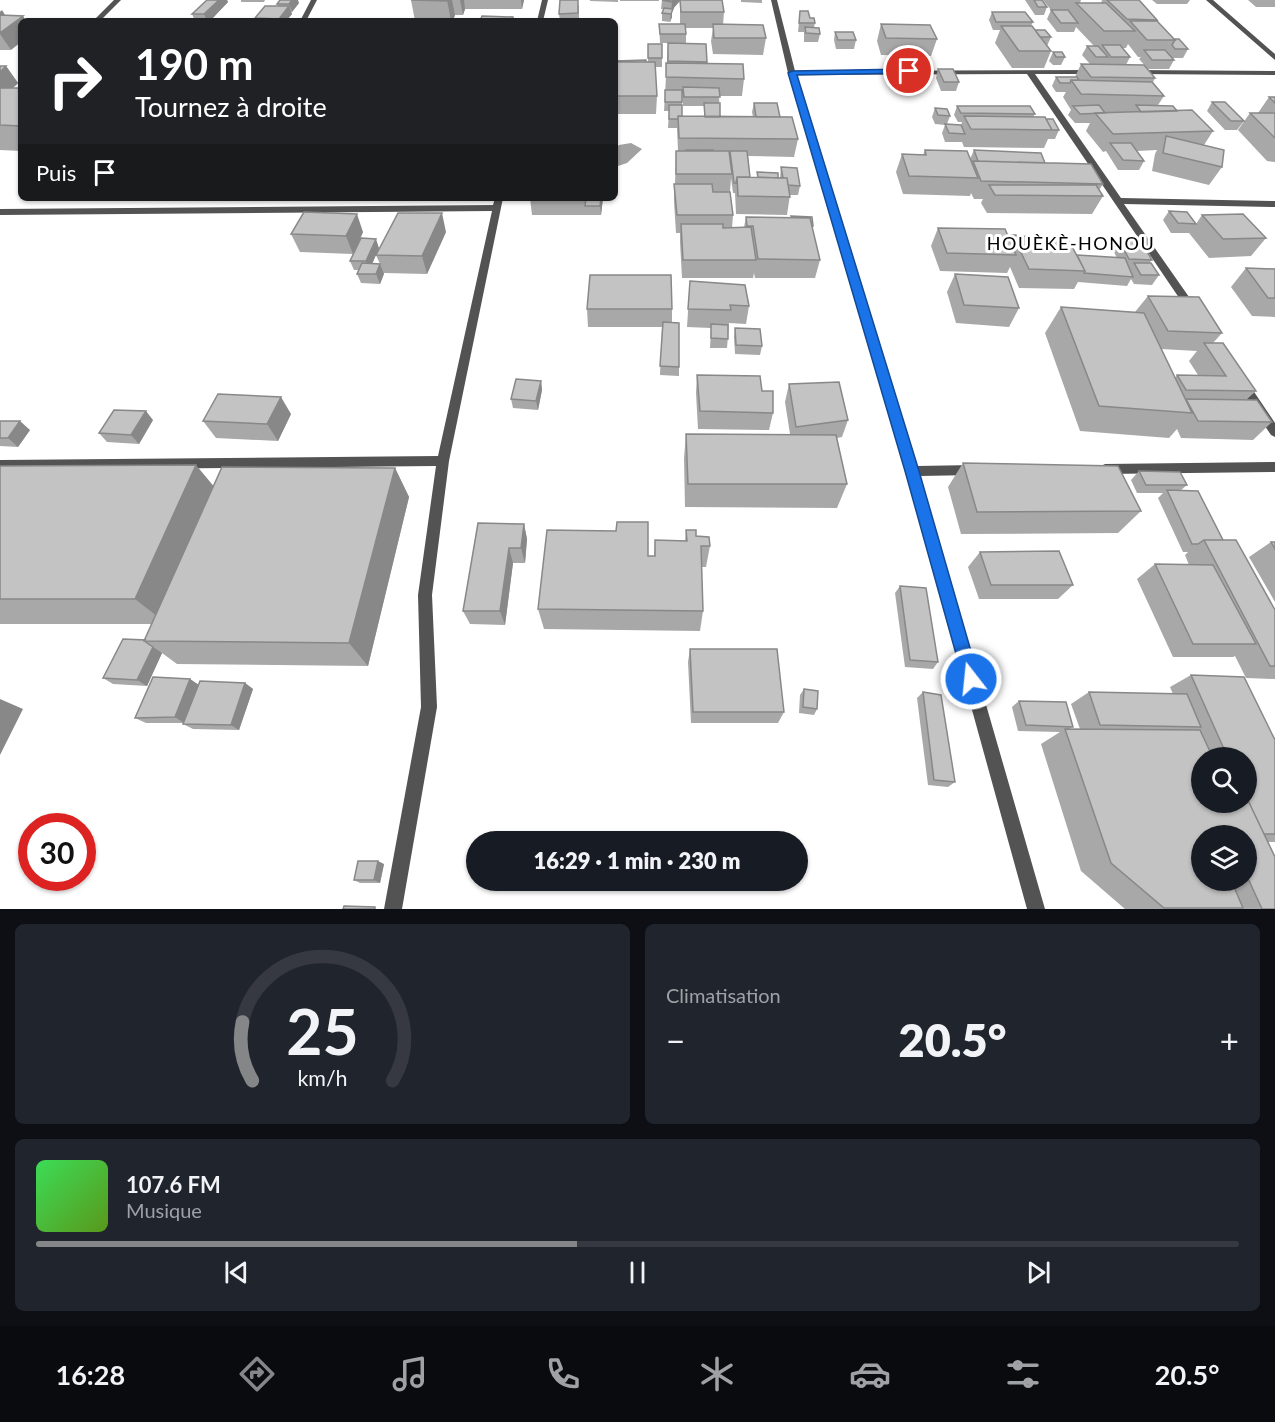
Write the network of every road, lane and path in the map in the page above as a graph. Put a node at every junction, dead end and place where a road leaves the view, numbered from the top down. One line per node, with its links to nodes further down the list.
1 (118, 0): 6 (street)
2 (314, 0): 7 (street)
3 (545, 0): 8 (street)
4 (774, 0): 12 (street)
5 (1209, 0): 9 (street)
6 (99, 18)
7 (305, 18)
8 (541, 18)
9 (1275, 58)
10 (1097, 72): 13 (street)
11 (1131, 72): 14 (street)
12 (792, 73): 13 (street); 29 (street)
13 (1030, 73): 16 (street)
14 (1275, 73)
15 (184, 201): 19 (street)
16 (1119, 201): 18 (street); 21 (street)
17 (498, 203): 19 (street); 24 (street)
18 (1275, 204)
19 (178, 210): 20 (street)
20 (0, 212)
21 (1197, 316)
22 (1236, 374): 23 (street)
23 (1275, 432)
24 (443, 461): 25 (street); 30 (street)
25 (0, 465)
26 (1275, 467): 27 (street)
27 (1088, 469)
28 (982, 470): 29 (street)
29 (912, 471): 31 (street)
30 (393, 909)
31 (1036, 909)

